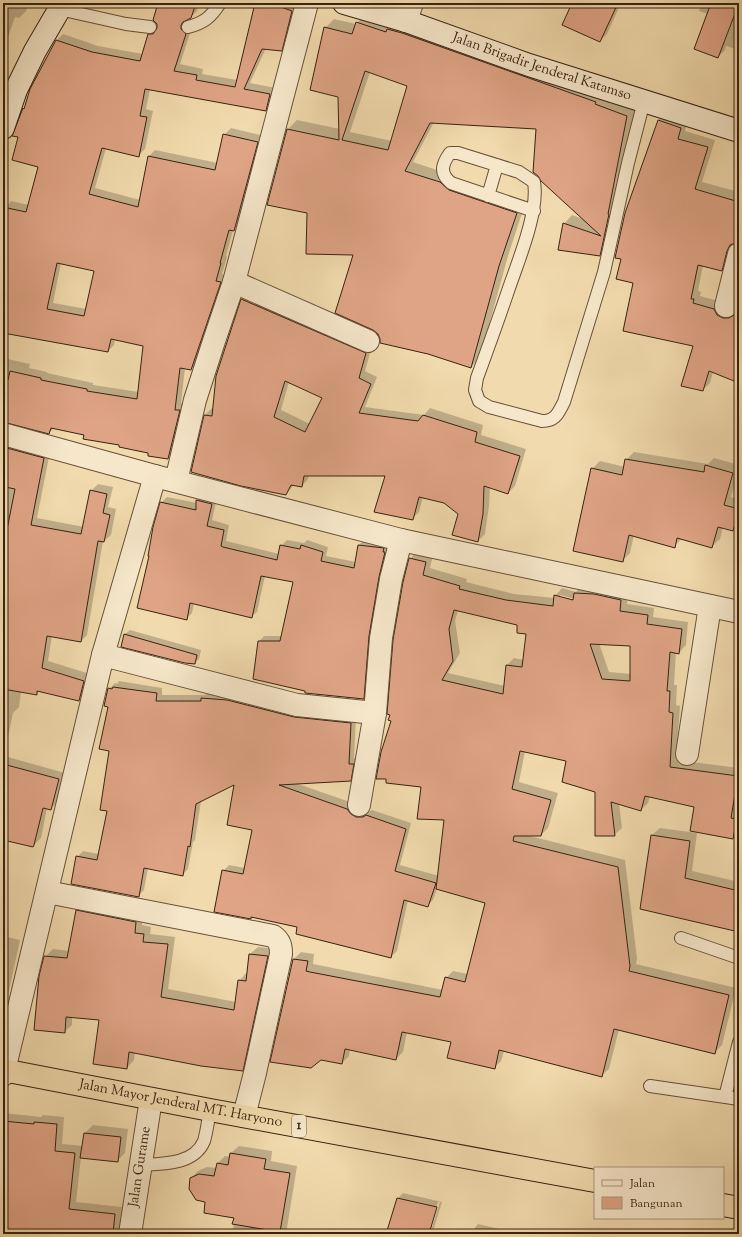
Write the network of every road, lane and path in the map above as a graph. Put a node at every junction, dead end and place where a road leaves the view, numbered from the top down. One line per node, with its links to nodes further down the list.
1 (220, 3): 7 (lane)
2 (307, 3): 15 (street)
3 (344, 3): 5 (street, Jalan Brigadir Jenderal Katamso)
4 (61, 6): 6 (lane); 9 (street)
5 (409, 12): 8 (street, Jalan Brigadir Jenderal Katamso)
6 (150, 27)
7 (188, 28)
8 (644, 101): 10 (street, Jalan Brigadir Jenderal Katamso); 13 (lane)
9 (3, 128)
10 (739, 131)
11 (497, 165): 12 (lane); 12 (lane); 13 (lane)
12 (488, 196): 13 (lane)
13 (534, 211)
14 (739, 254): 16 (street)
15 (234, 282): 17 (street); 20 (street)
16 (726, 306)
17 (368, 341)
18 (3, 434): 19 (street)
19 (155, 476): 20 (street); 24 (street)
20 (176, 481): 21 (street)
21 (401, 540): 22 (street); 25 (street)
22 (710, 606): 23 (street); 26 (street)
23 (739, 612)
24 (102, 655): 25 (street); 28 (street)
25 (375, 713): 27 (street)
26 (687, 754)
27 (359, 805)
28 (47, 892): 32 (street); 38 (street)
29 (681, 938): 30 (lane)
30 (739, 958)
31 (739, 1042): 34 (lane)
32 (3, 1071): 35 (highway, Jalan Mayor Jenderal MT. Haryono / 1)
33 (650, 1086): 34 (lane)
34 (725, 1097): 36 (lane)
35 (151, 1099): 37 (highway, Jalan Mayor Jenderal MT. Haryono / 1); 39 (street, Jalan Gurame)
36 (739, 1099)
37 (210, 1110): 38 (highway, Jalan Mayor Jenderal MT. Haryono / 1); 39 (lane)
38 (244, 1116): 40 (highway, Jalan Mayor Jenderal MT. Haryono / 1)
39 (140, 1165): 43 (street, Jalan Gurame)
40 (594, 1181)
41 (724, 1205): 42 (highway)
42 (739, 1208)
43 (130, 1234)

